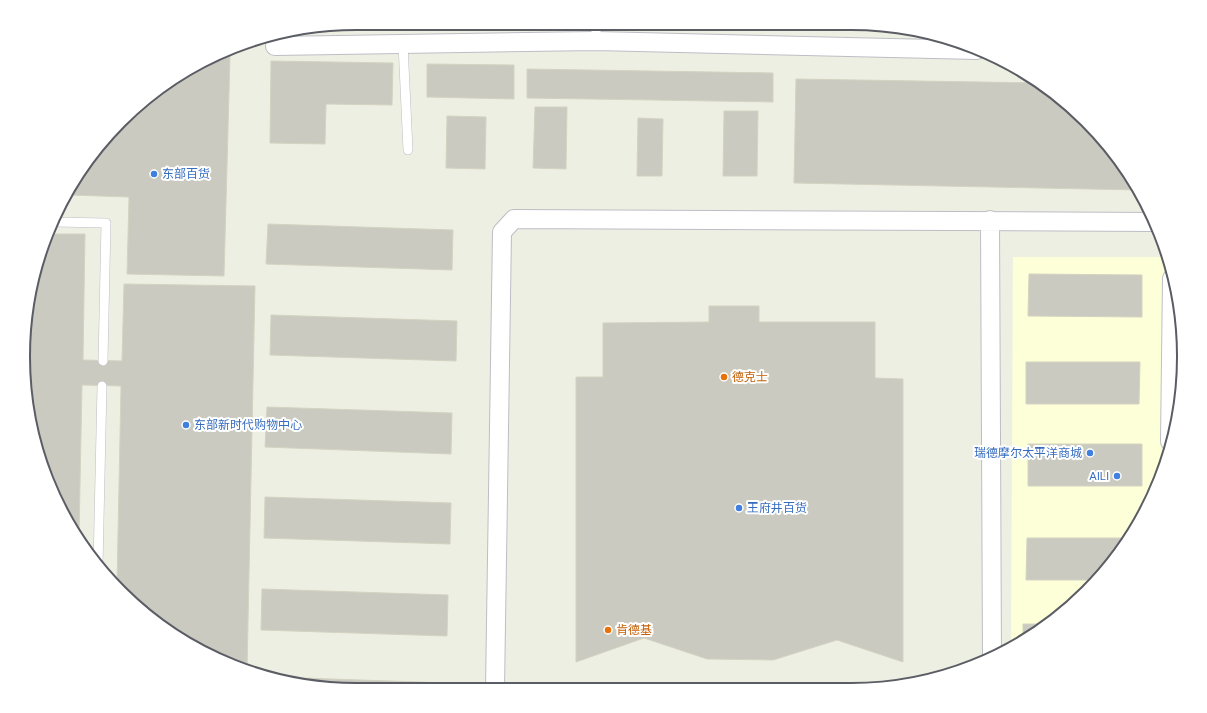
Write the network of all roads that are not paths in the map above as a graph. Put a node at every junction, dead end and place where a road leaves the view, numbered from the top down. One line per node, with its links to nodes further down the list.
1 (596, 30): 2 (lane)
2 (596, 41): 3 (street); 5 (street)
3 (403, 44): 4 (street); 6 (lane)
4 (275, 46)
5 (962, 50)
6 (408, 150)
7 (990, 220): 9 (street); 15 (street); 16 (street)
8 (59, 222): 11 (lane)
9 (1147, 222)
10 (1174, 311): 13 (street)
11 (103, 361)
12 (102, 386): 14 (lane)
13 (1172, 410)
14 (98, 556)
15 (992, 650)
16 (495, 683)

